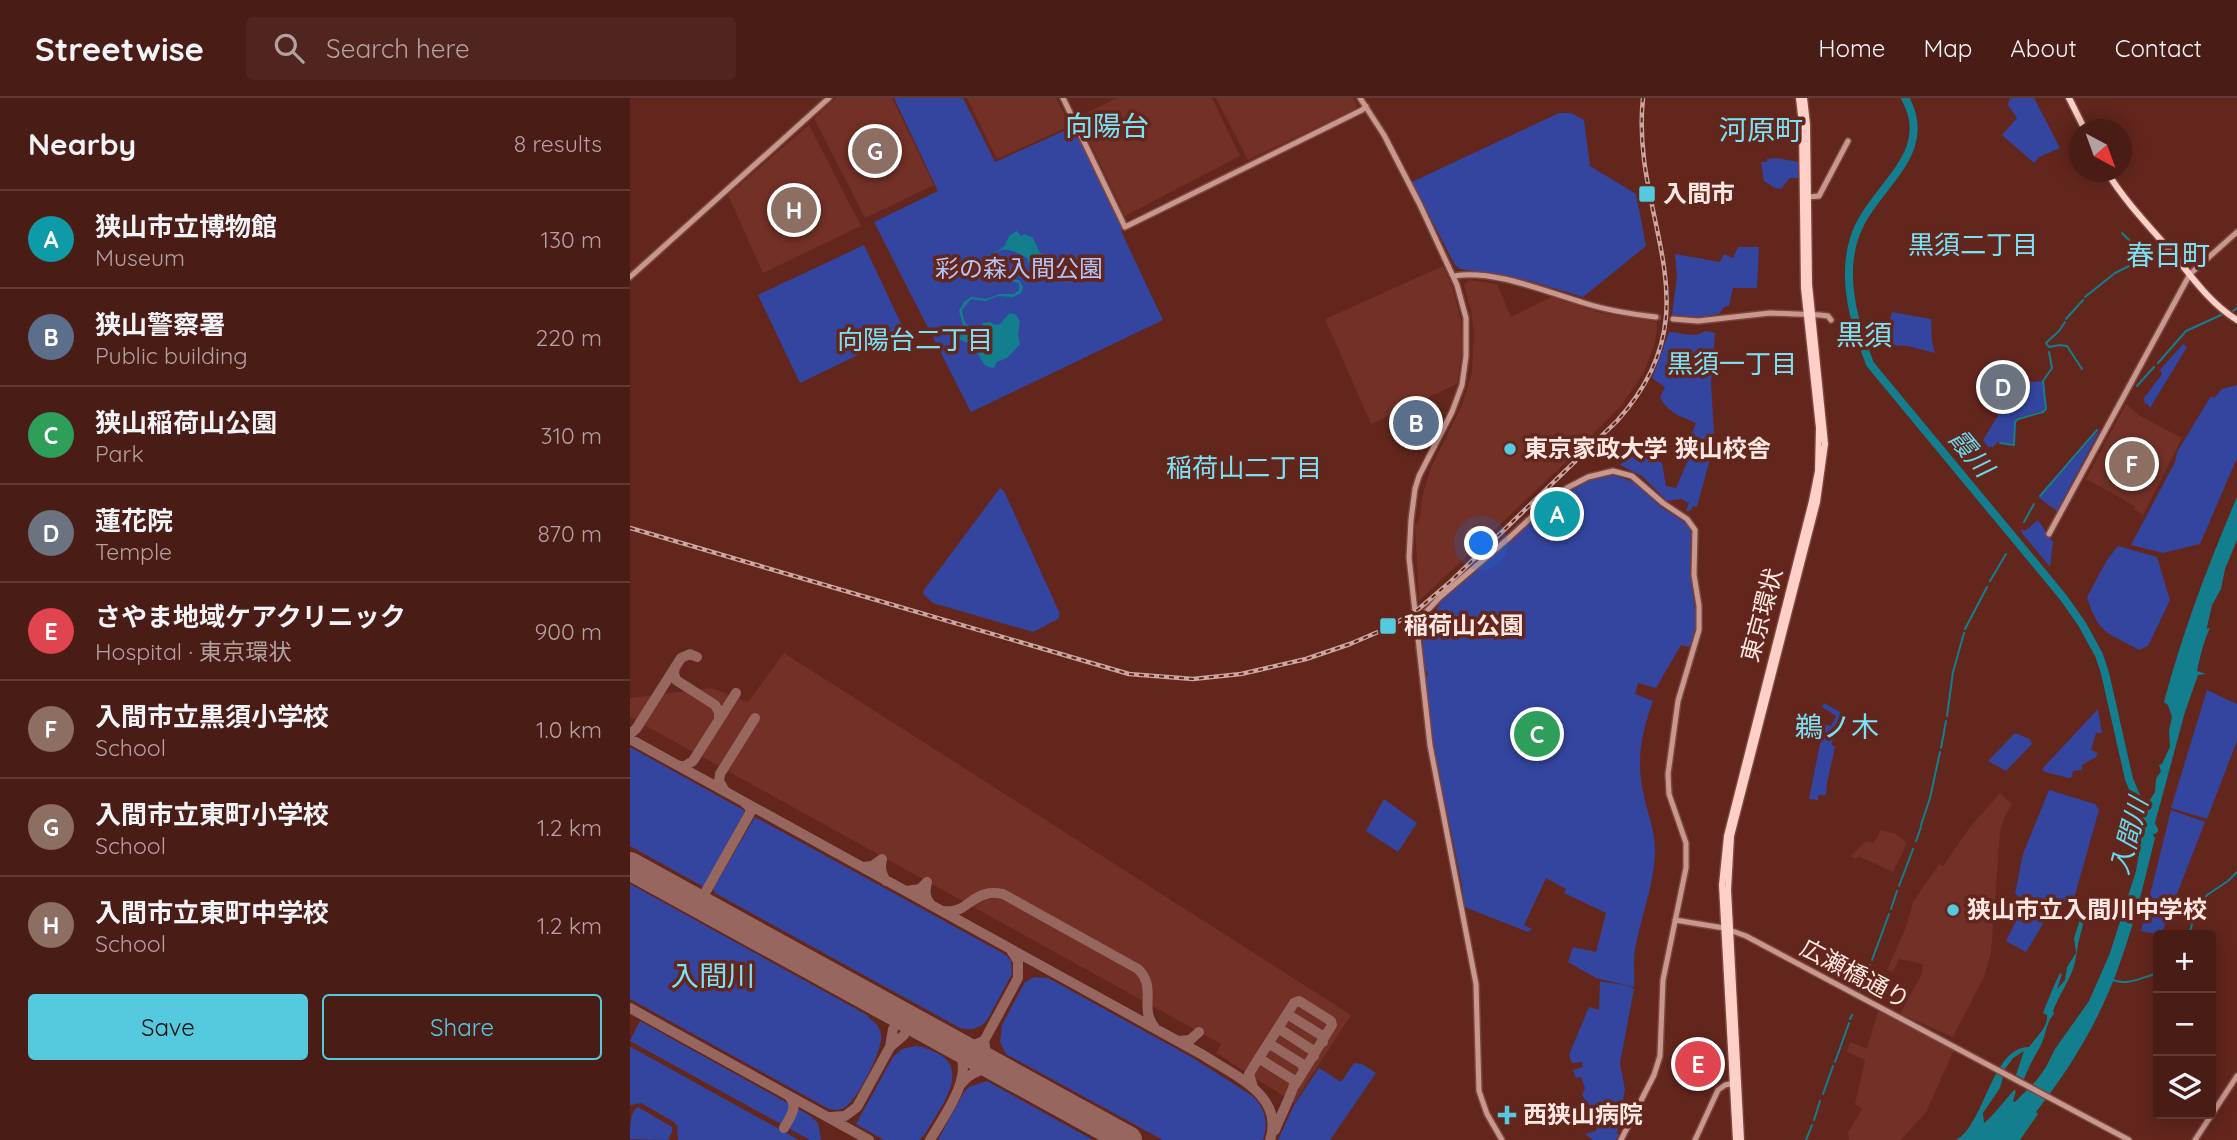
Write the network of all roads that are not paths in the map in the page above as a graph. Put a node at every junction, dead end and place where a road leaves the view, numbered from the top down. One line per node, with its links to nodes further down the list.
1 (829, 98): 14 (street)
2 (1063, 98): 6 (street)
3 (1360, 98): 6 (street)
4 (1801, 98): 10 (highway, 東京環状); 15 (highway, 東京環状)
5 (2068, 98): 7 (highway)
6 (1366, 106): 13 (street)
7 (2079, 119)
8 (1848, 141): 10 (street)
9 (2114, 182): 12 (highway)
10 (1808, 197): 15 (highway, 東京環状)
11 (2237, 232): 12 (street)
12 (2190, 274): 19 (highway); 20 (street)
13 (1454, 276): 16 (street); 21 (street)
14 (630, 277)
15 (1810, 315): 17 (street); 18 (street); 23 (highway, 東京環状)
16 (1656, 317)
17 (1673, 319)
18 (1831, 320)
19 (2237, 320)
20 (2049, 534)
21 (1417, 627): 22 (street); 26 (street)
22 (1675, 920): 23 (street, 広瀬橋通り); 27 (street)
23 (1727, 929): 25 (highway, 東京環状); 30 (street, 広瀬橋通り)
24 (2237, 1076): 31 (street)
25 (1734, 1083): 28 (street); 29 (highway, 東京環状)
26 (1502, 1140)
27 (1621, 1140)
28 (1695, 1140)
29 (1738, 1140)
30 (2129, 1140)
31 (2195, 1140)

